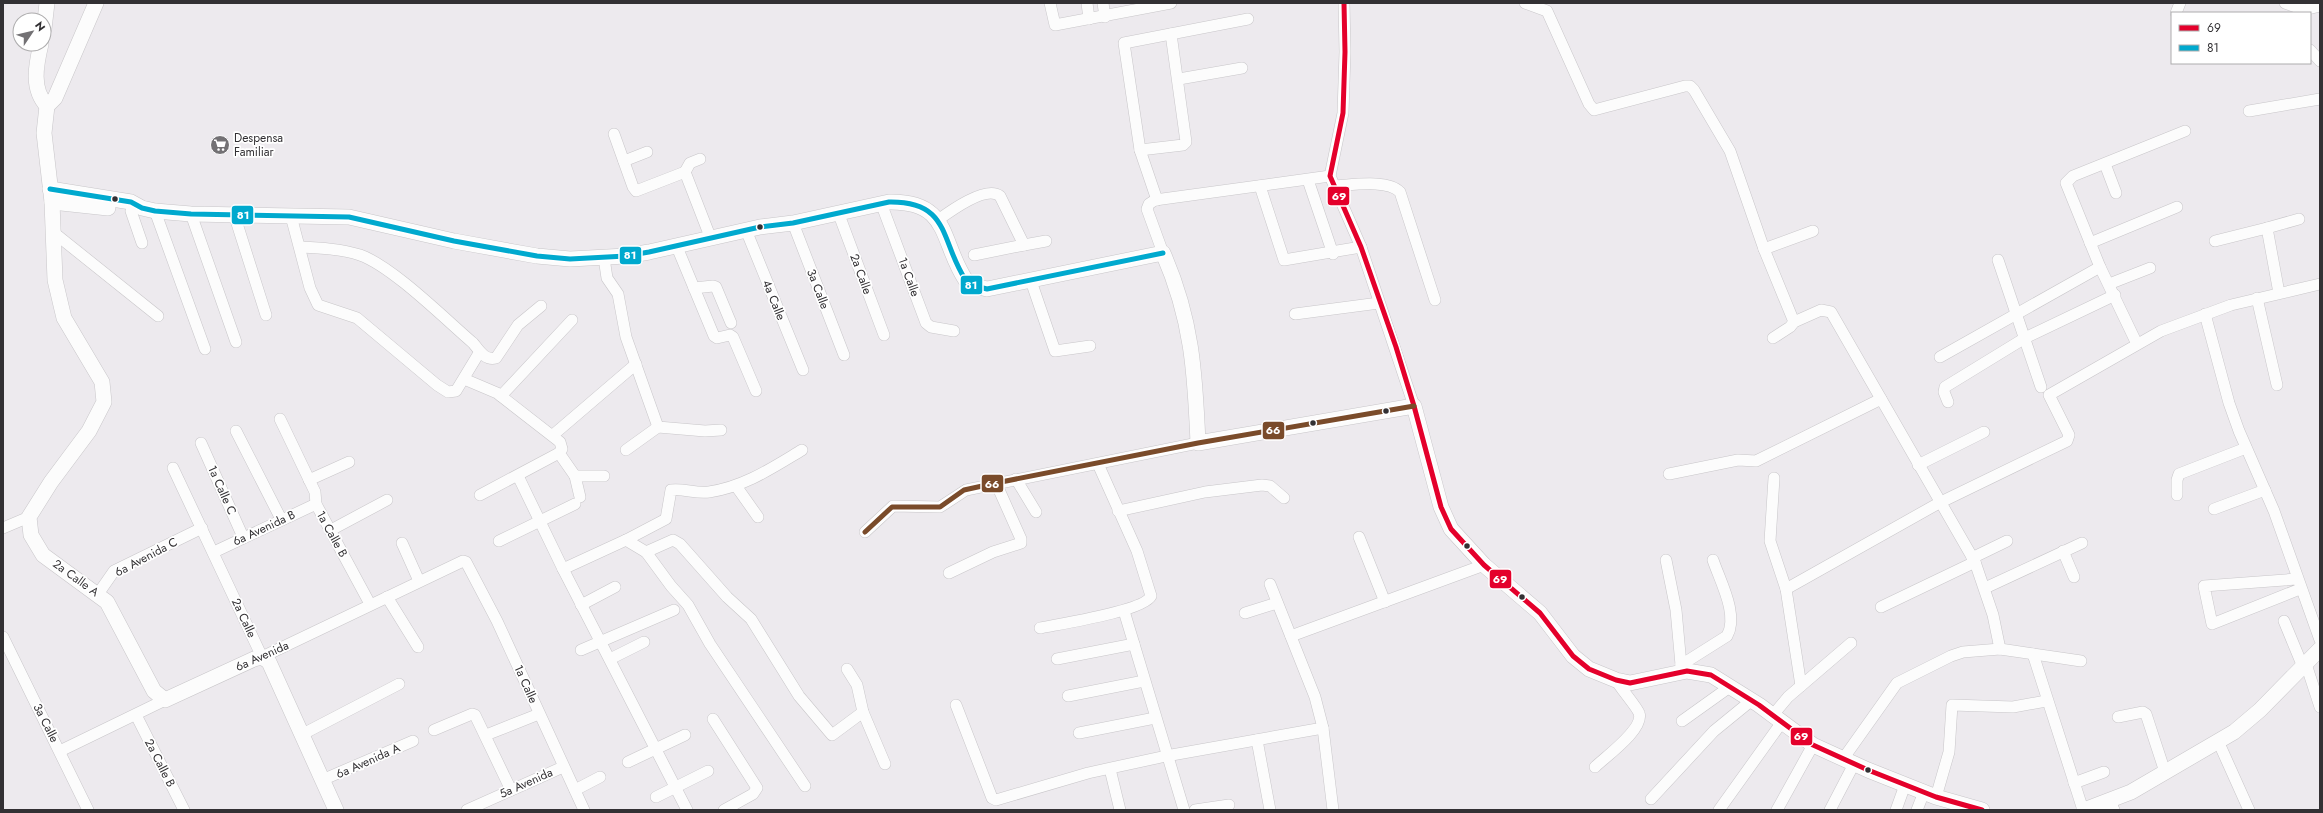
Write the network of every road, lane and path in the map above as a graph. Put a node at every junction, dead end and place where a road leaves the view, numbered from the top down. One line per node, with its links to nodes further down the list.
1 (96, 3): 21 (street)
2 (1050, 3): 13 (street)
3 (1087, 3): 13 (street)
4 (1103, 3): 11 (street)
5 (1171, 3): 9 (street)
6 (1344, 3): 32 (street)
7 (1525, 3): 63 (street)
8 (2285, 3): 10 (street)
9 (1143, 6): 11 (street)
10 (2320, 6)
11 (1105, 17): 13 (street)
12 (1248, 19): 14 (street)
13 (1089, 20)
14 (1171, 34): 19 (street); 25 (street)
15 (2311, 51): 17 (street)
16 (40, 52): 21 (street)
17 (2320, 61)
18 (1242, 68): 19 (street)
19 (1179, 79): 25 (street)
20 (2320, 99): 22 (street)
21 (47, 106): 35 (street)
22 (2249, 112)
23 (2185, 131): 29 (street)
24 (614, 134): 28 (street)
25 (1140, 150): 36 (street)
26 (647, 152): 28 (street)
27 (700, 159): 30 (street)
28 (624, 161): 30 (street)
29 (2104, 164): 34 (street); 58 (street)
30 (685, 172): 54 (street)
31 (1308, 180): 32 (street); 33 (street); 65 (street)
32 (1332, 181): 62 (street); 78 (street)
33 (1260, 186): 36 (street); 65 (street)
34 (2116, 193)
35 (51, 196): 38 (street); 40 (street); 49 (street)
36 (1157, 200): 64 (street)
37 (881, 203): 41 (street); 47 (street); 89 (street, 1a Calle)
38 (70, 204): 40 (street); 49 (street)
39 (2177, 207): 58 (street)
40 (143, 210): 42 (street); 57 (street); 96 (street)
41 (838, 212): 44 (street); 90 (street, 2a Calle)
42 (191, 214): 43 (street); 93 (street)
43 (234, 214): 45 (street); 84 (street)
44 (821, 215): 48 (street); 50 (street)
45 (291, 216): 60 (street); 67 (street)
46 (2299, 219): 51 (street)
47 (938, 220): 59 (street); 71 (street)
48 (793, 223): 50 (street); 98 (street, 3a Calle)
49 (52, 226): 85 (street); 145 (street)
50 (765, 226): 52 (street)
51 (2267, 228): 55 (street); 75 (street)
52 (746, 230): 54 (street); 101 (street, 4a Calle)
53 (1813, 231): 63 (street)
54 (711, 239): 61 (street)
55 (2215, 241)
56 (1046, 242): 59 (street)
57 (142, 243)
58 (2090, 243): 69 (street)
59 (1024, 245): 66 (street)
60 (300, 247): 97 (street); 102 (street)
61 (677, 247): 67 (street); 74 (street)
62 (1361, 247): 65 (street); 79 (street)
63 (1764, 249): 88 (street)
64 (1163, 253): 71 (street); 117 (street)
65 (1332, 254)
66 (974, 255)
67 (604, 258): 100 (street)
68 (1998, 260): 82 (street)
69 (2100, 267): 72 (street); 82 (street)
70 (2150, 268): 72 (street)
71 (1031, 281): 95 (street)
72 (2109, 284): 76 (street)
73 (2320, 284): 75 (street)
74 (694, 288): 87 (street); 105 (street)
75 (2279, 293): 77 (street)
76 (2114, 295): 92 (street); 94 (street)
77 (2257, 298): 83 (street); 103 (street)
78 (1435, 300)
79 (1379, 303): 81 (street); 109 (street)
80 (541, 306): 97 (street)
81 (1295, 314)
82 (2017, 314): 92 (street); 99 (street)
83 (2206, 314): 94 (street); 118 (street)
84 (266, 315)
85 (158, 316)
86 (572, 320): 106 (street)
87 (731, 322)
88 (1794, 322): 91 (street); 107 (street)
89 (954, 331)
90 (884, 335)
91 (1773, 338)
92 (2025, 338): 104 (street); 108 (street)
93 (236, 342)
94 (2137, 344): 140 (street)
95 (1090, 346)
96 (205, 349)
97 (479, 353): 102 (street)
98 (844, 355)
99 (1940, 357)
100 (636, 364): 111 (street); 115 (street)
101 (803, 370)
102 (464, 379): 106 (street)
103 (2277, 385)
104 (2041, 387)
105 (756, 391)
106 (501, 396): 115 (street)
107 (1881, 399): 124 (street); 126 (street)
108 (1948, 402)
109 (1414, 406): 117 (street); 167 (street)
110 (280, 419): 132 (street, 1a Calle B)
111 (658, 427): 112 (street); 119 (street)
112 (721, 430)
113 (236, 431): 147 (street)
114 (1984, 432): 124 (street)
115 (553, 435): 121 (street)
116 (201, 443): 153 (street, 1a Calle C)
117 (1198, 443): 123 (street)
118 (2246, 448): 135 (street); 137 (street)
119 (626, 450)
120 (802, 450): 134 (street)
121 (559, 453): 127 (street); 128 (street)
122 (349, 462): 132 (street)
123 (1098, 464): 131 (street); 143 (street)
124 (1918, 465): 140 (street)
125 (173, 468): 150 (street, 2a Calle)
126 (1670, 474)
127 (518, 476): 136 (street); 148 (street)
128 (575, 476): 129 (street); 148 (street)
129 (604, 476)
130 (1774, 478): 176 (street)
131 (1016, 479): 133 (street); 144 (street)
132 (309, 480): 141 (street, 1a Calle B)
133 (996, 483): 152 (street); 169 (street)
134 (736, 486): 146 (street); 155 (street)
135 (2264, 490): 142 (street); 173 (street)
136 (480, 495)
137 (2177, 495)
138 (1284, 498): 143 (street)
139 (387, 500): 151 (street)
140 (1939, 503): 165 (street); 176 (street)
141 (316, 504): 147 (street, 6a Avenida B); 151 (street, 1a Calle B)
142 (2214, 509)
143 (1118, 511): 185 (street)
144 (1036, 512)
145 (29, 517): 149 (street); 177 (street, 2a Calle A)
146 (758, 517)
147 (281, 519): 153 (street, 6a Avenida B)
148 (540, 522): 156 (street); 168 (street)
149 (3, 528)
150 (202, 528): 160 (street, 2a Calle); 177 (street, 6a Avenida C)
151 (331, 530): 181 (street, 1a Calle B)
152 (865, 532)
153 (243, 537): 160 (street, 6a Avenida B)
154 (1359, 537): 179 (street)
155 (626, 540): 161 (street); 168 (street)
156 (499, 541)
157 (2007, 542): 165 (street)
158 (402, 543): 171 (street)
159 (2082, 543): 162 (street)
160 (214, 552): 201 (street, 2a Calle)
161 (646, 552): 219 (street); 253 (street)
162 (2063, 552): 170 (street); 175 (street)
163 (1666, 560): 207 (street)
164 (1713, 560): 207 (street)
165 (1973, 560): 175 (street); 183 (street)
166 (464, 561): 171 (street, 6a Avenida); 220 (street, 1a Calle)
167 (1484, 565): 179 (street); 208 (street)
168 (563, 569): 182 (street)
169 (949, 573)
170 (2074, 577)
171 (420, 581): 178 (street, 6a Avenida)
172 (1270, 584): 180 (street)
173 (2299, 584): 173 (street); 191 (street)
174 (615, 586): 182 (street)
175 (1985, 588): 197 (street)
176 (1786, 589): 212 (street)
177 (98, 594): 214 (street, 2a Calle A)
178 (387, 597): 181 (street, 6a Avenida); 196 (street)
179 (1385, 602): 189 (street)
180 (1276, 603): 186 (street); 189 (street)
181 (370, 604): 201 (street, 6a Avenida)
182 (582, 605): 192 (street)
183 (1881, 607)
184 (674, 610): 192 (street)
185 (1124, 611): 188 (street); 195 (street)
186 (1245, 613)
187 (2284, 621): 205 (street)
188 (1040, 628)
189 (1291, 636): 227 (street)
190 (3, 637): 238 (street, 3a Calle)
191 (2320, 640)
192 (601, 642): 199 (street); 202 (street)
193 (644, 642): 202 (street)
194 (1851, 643): 212 (street)
195 (1134, 644): 203 (street); 209 (street)
196 (418, 647)
197 (2000, 649): 200 (street); 240 (street)
198 (2320, 649): 205 (street)
199 (582, 650)
200 (2033, 654): 204 (street); 216 (street)
201 (262, 657): 214 (street, 6a Avenida); 230 (street, 2a Calle)
202 (610, 659): 237 (street)
203 (1057, 659)
204 (2081, 661)
205 (2304, 665): 218 (street); 235 (street)
206 (847, 669): 219 (street)
207 (1682, 669): 208 (street); 211 (street)
208 (1616, 680): 244 (street)
209 (1144, 681): 213 (street); 223 (street)
210 (400, 684): 230 (street)
211 (1731, 686): 215 (street); 226 (street)
212 (1801, 686): 224 (street)
213 (1068, 696)
214 (165, 700): 221 (street, 6a Avenida)
215 (1752, 700): 224 (street); 259 (street)
216 (2046, 701): 251 (street); 257 (street)
217 (956, 705): 245 (street)
218 (2320, 707)
219 (863, 712): 242 (street)
220 (539, 714): 231 (street); 243 (street, 1a Calle)
221 (136, 715): 238 (street, 6a Avenida); 264 (street, 2a Calle B)
222 (2118, 717): 248 (street)
223 (1155, 718): 229 (street); 239 (street)
224 (1777, 718): 236 (street); 275 (street)
225 (713, 719): 269 (street)
226 (1682, 721)
227 (1323, 728): 233 (street); 274 (street)
228 (434, 730): 231 (street)
229 (1079, 733)
230 (301, 735): 250 (street, 2a Calle)
231 (486, 735): 255 (street)
232 (685, 735): 237 (street)
233 (1257, 740): 239 (street); 273 (street)
234 (413, 741): 250 (street, 6a Avenida A)
235 (2218, 741): 248 (street); 281 (street)
236 (1813, 745): 240 (street); 276 (street)
237 (655, 748): 241 (street); 254 (street)
238 (60, 751): 263 (street, 3a Calle)
239 (1166, 756): 245 (street); 271 (street)
240 (1848, 761): 252 (street); 277 (street)
241 (628, 762)
242 (884, 764)
243 (563, 767): 255 (street, 5a Avenida); 256 (street, 1a Calle)
244 (1595, 767)
245 (1110, 769): 270 (street)
246 (708, 771): 254 (street)
247 (2104, 772): 251 (street)
248 (2165, 772): 261 (street)
249 (600, 777): 256 (street)
250 (322, 780): 265 (street, 2a Calle)
251 (2074, 783): 280 (street)
252 (1905, 785): 257 (street); 278 (street)
253 (804, 786)
254 (675, 787): 258 (street); 268 (street)
255 (511, 790): 266 (street, 5a Avenida)
256 (575, 790): 267 (street, 1a Calle)
257 (1930, 795): 262 (street); 279 (street)
258 (656, 797)
259 (1651, 799)
260 (1229, 805): 272 (street)
261 (2112, 805): 280 (street)
262 (1975, 809)
263 (88, 810)
264 (184, 810)
265 (336, 810)
266 (467, 810)
267 (584, 810)
268 (687, 810)
269 (724, 810)
270 (1120, 810)
271 (1184, 810)
272 (1195, 810)
273 (1270, 810)
274 (1333, 810)
275 (1719, 810)
276 (1777, 810)
277 (1830, 810)
278 (1896, 810)
279 (1917, 810)
280 (2083, 810)
281 (2249, 810)

